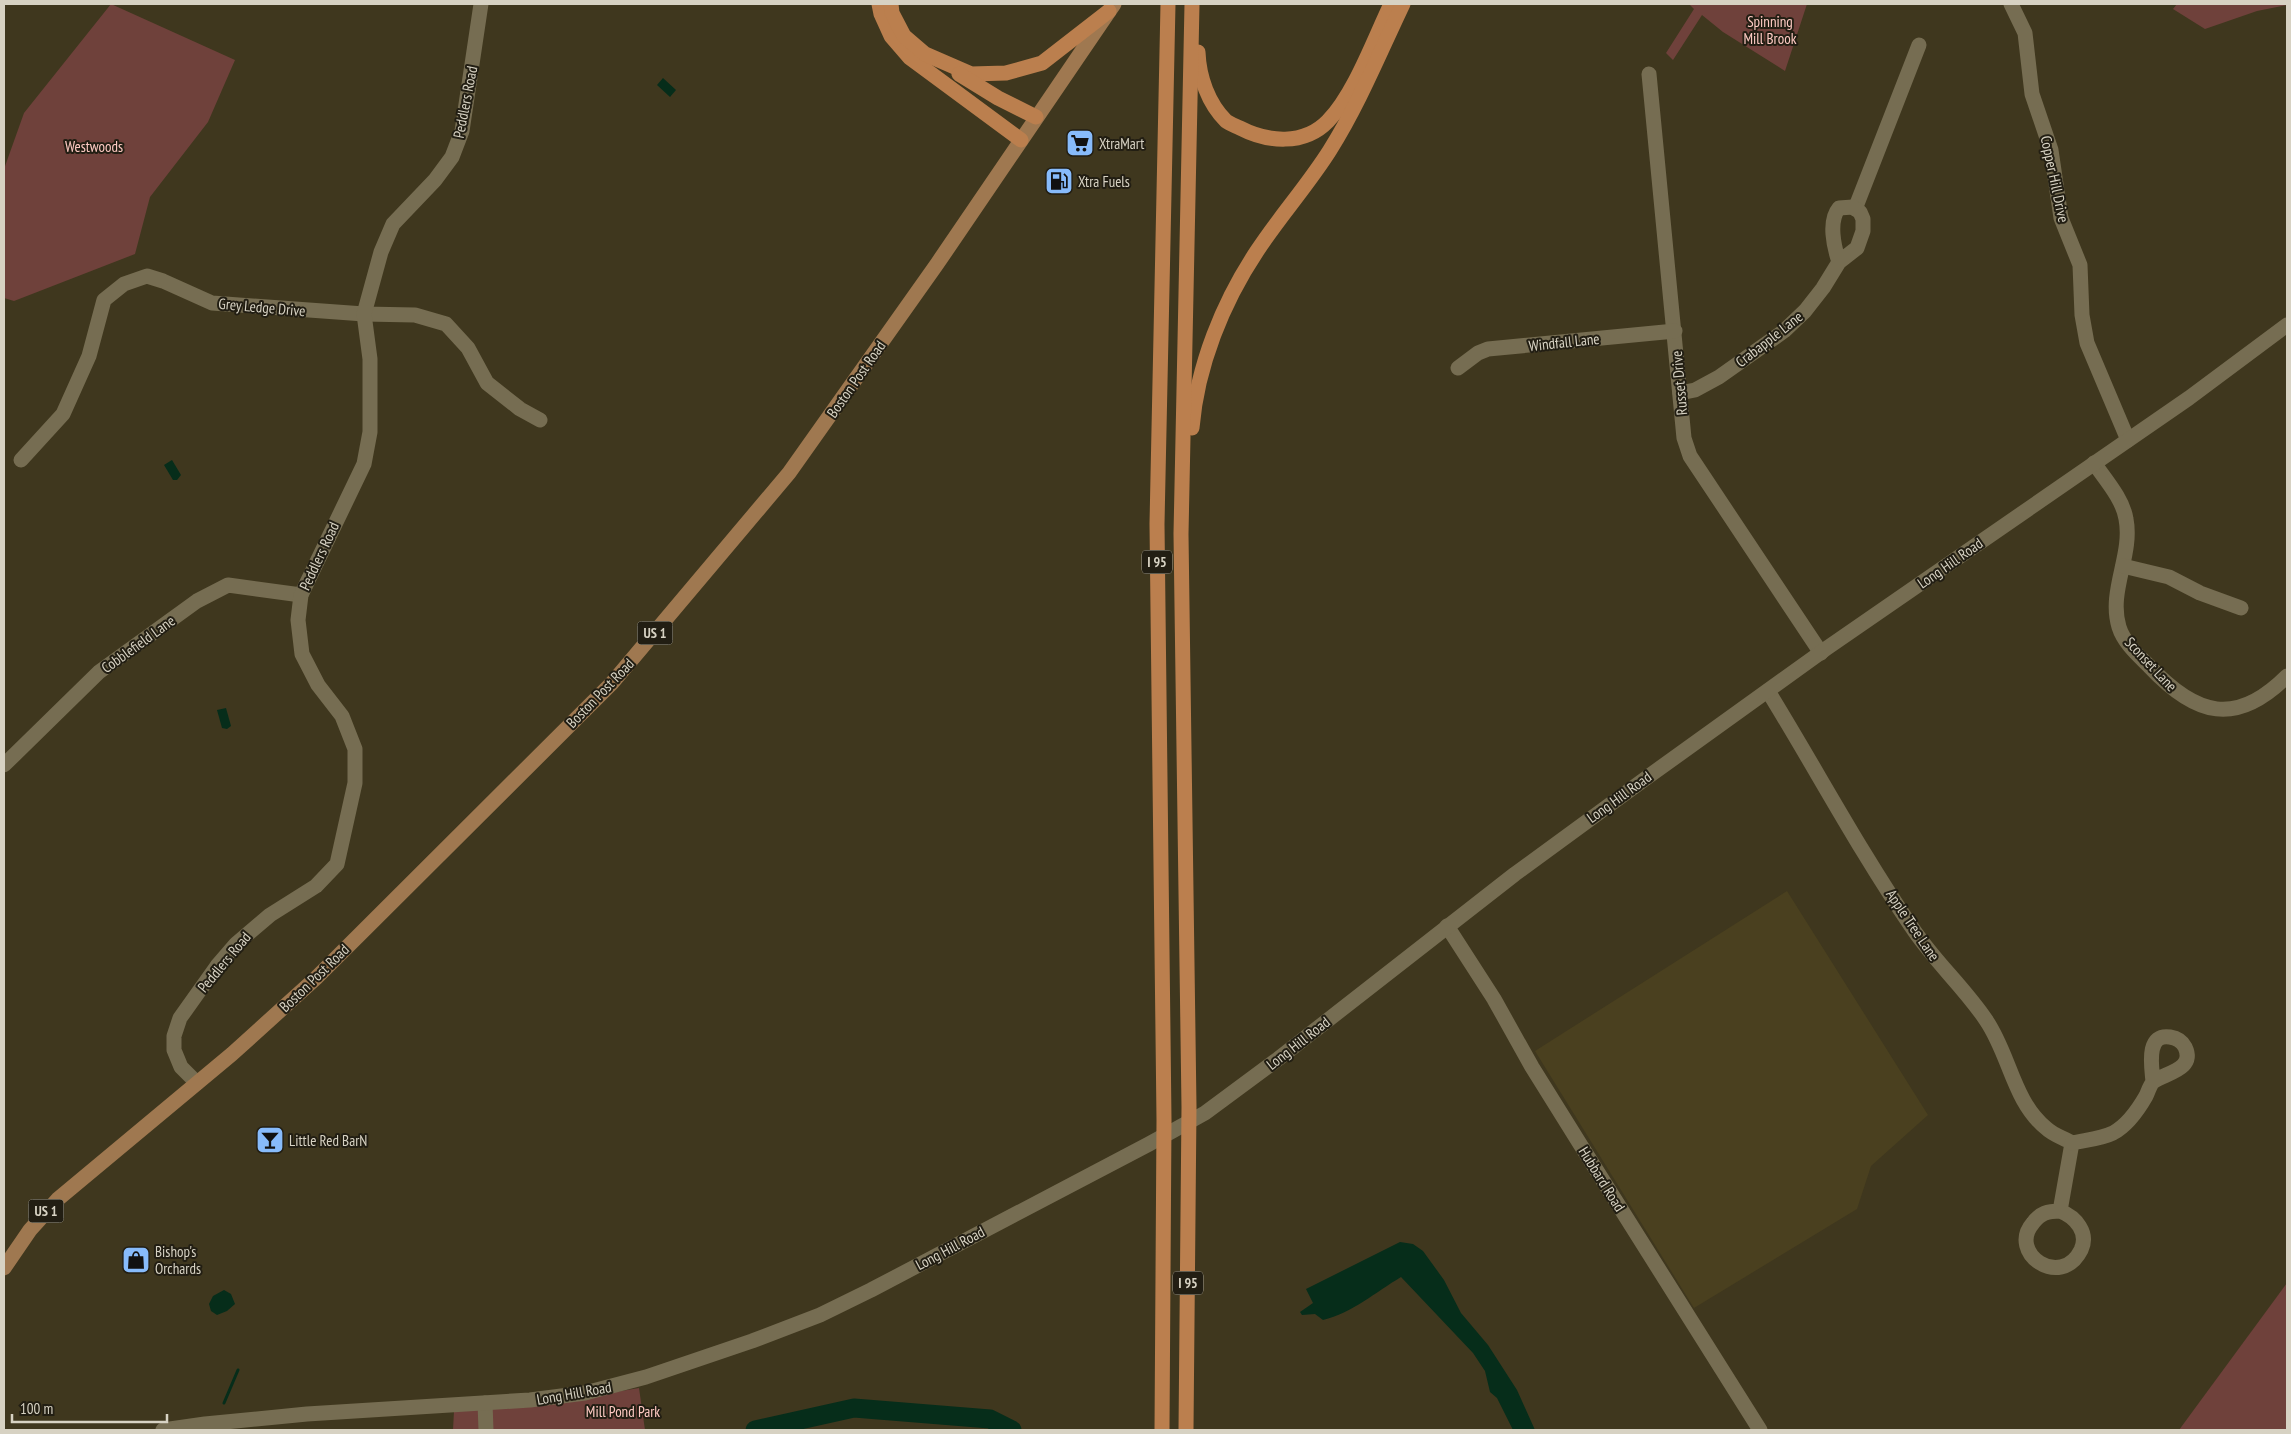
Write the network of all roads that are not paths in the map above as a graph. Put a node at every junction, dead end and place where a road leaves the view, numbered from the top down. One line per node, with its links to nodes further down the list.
1 (481, 4): 17 (street, Peddlers Road)
2 (879, 4): 14 (highway)
3 (891, 4): 11 (highway)
4 (1168, 4): 43 (highway, I 95)
5 (1194, 4): 6 (highway); 26 (highway, I 95)
6 (1391, 4)
7 (1403, 4): 26 (highway)
8 (2011, 4): 23 (street, Copper Hill Drive)
9 (1112, 7): 11 (highway); 13 (main road, Boston Post Road / US 1)
10 (1919, 44): 15 (street)
11 (925, 54): 13 (highway)
12 (1649, 74): 19 (street, Russet Drive)
13 (1036, 116): 14 (main road, Boston Post Road / US 1)
14 (1021, 140): 36 (main road, Boston Post Road / US 1)
15 (1855, 209): 16 (street, Crabapple Lane); 16 (street)
16 (1839, 262): 21 (street, Crabapple Lane)
17 (364, 314): 22 (street, Grey Ledge Drive); 24 (street, Grey Ledge Drive); 28 (street, Peddlers Road)
18 (2287, 325): 23 (street, Long Hill Road)
19 (1675, 331): 20 (street, Windfall Lane); 21 (street, Russet Drive)
20 (1458, 368)
21 (1680, 393): 30 (street, Russet Drive)
22 (540, 420)
23 (2128, 440): 25 (street, Long Hill Road)
24 (21, 460)
25 (2094, 463): 27 (street, Sconset Lane); 30 (street, Long Hill Road)
26 (1182, 534): 44 (highway, I 95)
27 (2123, 566): 29 (street); 31 (street, Sconset Lane)
28 (301, 595): 33 (street, Cobblefield Lane); 36 (street, Peddlers Road)
29 (2242, 608)
30 (1821, 653): 32 (street, Long Hill Road)
31 (2287, 676)
32 (1768, 690): 34 (street, Long Hill Road); 37 (street, Apple Tree Lane)
33 (4, 766)
34 (1446, 926): 40 (street, Long Hill Road); 45 (street, Hubbard Road)
35 (2153, 1082): 37 (street)
36 (197, 1083): 39 (main road, Boston Post Road / US 1)
37 (2072, 1143): 38 (street)
38 (2060, 1211)
39 (4, 1268)
40 (485, 1403): 41 (street, Long Hill Road); 42 (street)
41 (163, 1430)
42 (486, 1430)
43 (1162, 1430)
44 (1186, 1430)
45 (1760, 1430)

